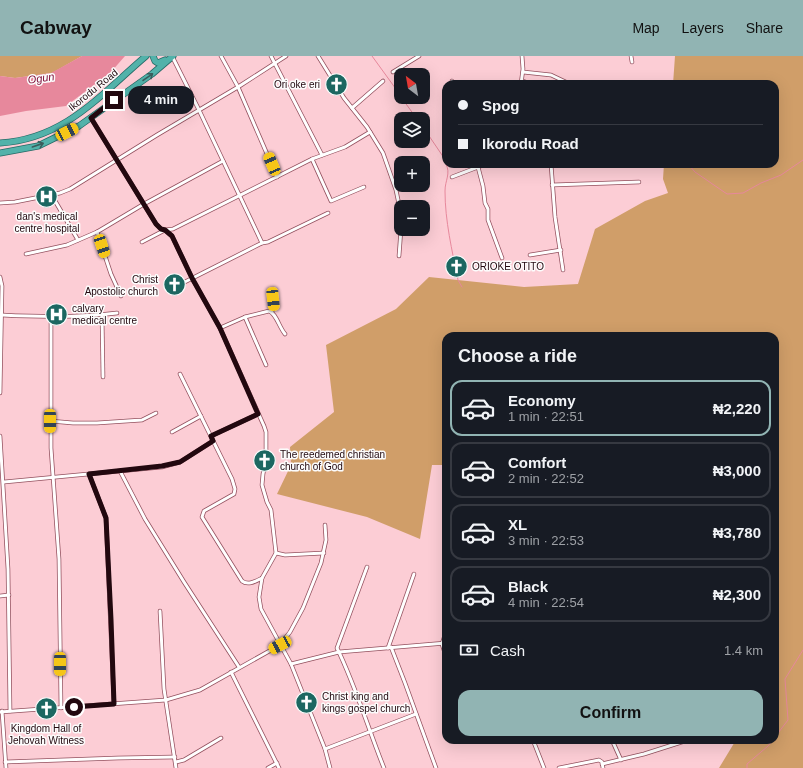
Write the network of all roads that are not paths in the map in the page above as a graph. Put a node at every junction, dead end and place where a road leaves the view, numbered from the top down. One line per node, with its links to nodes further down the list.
1 (146, 56): 23 (highway, Ikorodu Road)
2 (153, 56): 3 (highway)
3 (172, 56): 20 (street); 21 (highway, Ikorodu Road, one-way to 3)
4 (221, 56): 18 (street)
5 (271, 56): 12 (street)
6 (286, 56): 12 (street)
7 (318, 56): 19 (street)
8 (419, 56): 13 (street)
9 (522, 56): 14 (street)
10 (631, 56): 11 (street)
11 (632, 62)
12 (275, 64): 18 (street); 25 (street)
13 (393, 72)
14 (523, 72): 15 (street); 16 (street)
15 (522, 80)
16 (562, 80)
17 (383, 81): 19 (street)
18 (238, 87): 20 (street); 32 (street)
19 (352, 108): 22 (street)
20 (199, 110): 26 (street); 28 (street)
21 (91, 118): 24 (highway, Ikorodu Road, one-way to 21); 26 (street)
22 (370, 132): 25 (street); 39 (street)
23 (0, 143)
24 (0, 153)
25 (322, 155): 27 (street)
26 (117, 160): 37 (street); 41 (street)
27 (312, 160): 32 (street); 36 (street)
28 (223, 161): 38 (street); 41 (street)
29 (475, 168): 33 (street)
30 (478, 168): 53 (street)
31 (551, 168): 35 (street)
32 (277, 177): 38 (street)
33 (452, 177)
34 (639, 182): 35 (street)
35 (552, 185): 49 (street)
36 (364, 187)
37 (50, 194): 40 (street); 46 (street)
38 (239, 195): 43 (street); 48 (street)
39 (398, 200)
40 (0, 203)
41 (144, 204): 43 (street); 44 (street)
42 (328, 213): 48 (street)
43 (165, 230): 47 (street); 56 (street)
44 (97, 232): 46 (street); 59 (street)
45 (400, 236): 52 (street)
46 (78, 240): 50 (street)
47 (142, 242)
48 (262, 243): 56 (street)
49 (561, 250): 51 (street); 54 (street)
50 (26, 254)
51 (530, 255)
52 (399, 256)
53 (502, 258)
54 (563, 270)
55 (0, 277): 62 (street)
56 (192, 278): 57 (street); 66 (street)
57 (169, 290)
58 (272, 290): 60 (street)
59 (121, 296)
60 (272, 311): 65 (street); 67 (street)
61 (117, 313): 63 (street)
62 (2, 315): 64 (street); 71 (street)
63 (102, 315): 64 (street); 70 (street)
64 (51, 317): 75 (street)
65 (245, 317): 66 (street); 68 (street)
66 (220, 328): 73 (street)
67 (285, 334)
68 (266, 365)
69 (180, 374): 74 (street)
70 (103, 377)
71 (0, 393)
72 (156, 413): 75 (street)
73 (258, 414): 78 (street); 85 (street)
74 (201, 416): 76 (street); 78 (street)
75 (50, 421): 82 (street)
76 (172, 432)
77 (0, 436): 83 (street)
78 (211, 436): 79 (street)
79 (213, 441): 80 (street); 89 (street)
80 (120, 471): 81 (street); 98 (street)
81 (89, 474): 82 (street); 101 (street)
82 (52, 477): 83 (street); 102 (street)
83 (4, 482): 90 (street)
84 (325, 525): 86 (street)
85 (276, 552): 86 (street); 89 (street)
86 (324, 553): 94 (street)
87 (367, 567): 96 (street)
88 (414, 574): 95 (street)
89 (262, 578): 94 (street)
90 (9, 595): 91 (street); 104 (street)
91 (0, 596)
92 (160, 611): 100 (street)
93 (442, 644): 95 (street)
94 (280, 645): 97 (street); 98 (street)
95 (390, 648): 96 (street); 105 (street)
96 (339, 652): 97 (street); 106 (street)
97 (291, 664): 111 (street)
98 (239, 667): 99 (street)
99 (231, 672): 100 (street); 116 (street)
100 (166, 700): 101 (street); 112 (street)
101 (114, 704): 102 (street)
102 (60, 708): 104 (street)
103 (1, 711): 104 (street); 114 (street)
104 (10, 711)
105 (416, 714): 106 (street); 124 (street)
106 (369, 732): 111 (street); 123 (street)
107 (221, 738): 115 (street)
108 (535, 744): 125 (street)
109 (614, 744): 113 (street)
110 (677, 744): 113 (street)
111 (325, 749): 122 (street)
112 (175, 757): 114 (street); 115 (street)
113 (621, 760): 117 (street)
114 (6, 762): 118 (street)
115 (176, 762): 119 (street)
116 (277, 763): 120 (street); 121 (street)
117 (602, 764): 126 (street); 127 (street)
118 (6, 768)
119 (176, 768)
120 (268, 768)
121 (279, 768)
122 (330, 768)
123 (384, 768)
124 (436, 768)
125 (544, 768)
126 (559, 768)
127 (603, 768)

